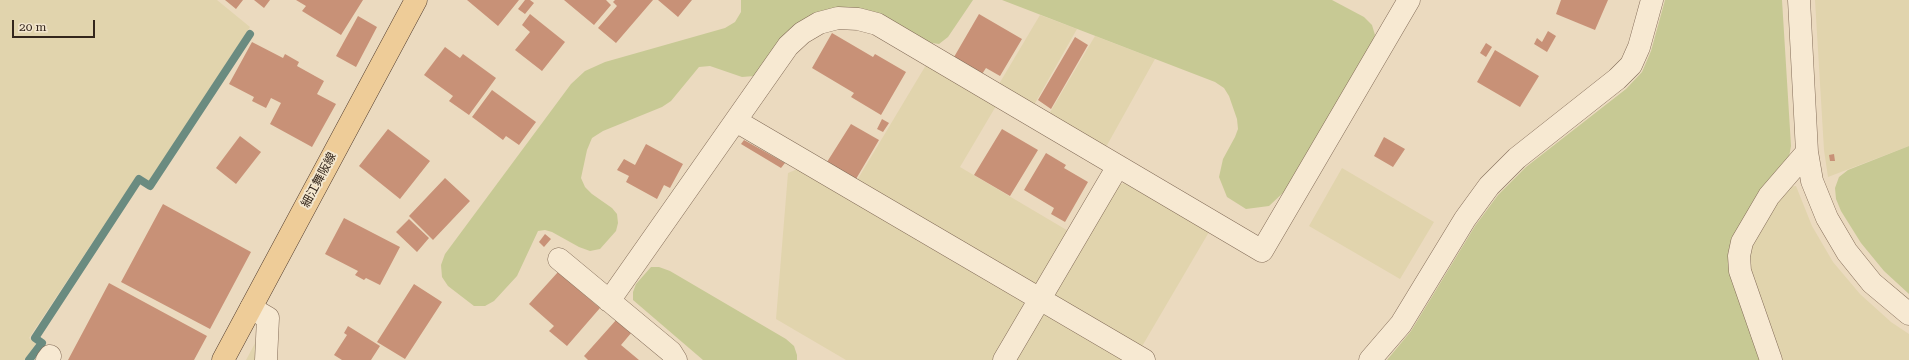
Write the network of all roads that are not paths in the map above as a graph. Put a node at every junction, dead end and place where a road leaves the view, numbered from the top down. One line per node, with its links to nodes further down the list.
1 (416, 0): 11 (main road, 細江舞阪線)
2 (1409, 0): 7 (street)
3 (1652, 0): 18 (street)
4 (1799, 0): 6 (street)
5 (736, 121): 7 (street); 9 (street); 10 (street)
6 (1807, 152): 12 (street); 19 (street)
7 (1118, 166): 9 (street)
8 (559, 259): 10 (street)
9 (1040, 299): 16 (street); 17 (street)
10 (609, 301): 15 (street)
11 (251, 308): 13 (main road, 細江舞阪線); 14 (street)
12 (1909, 314)
13 (223, 360)
14 (266, 360)
15 (676, 360)
16 (1004, 360)
17 (1144, 360)
18 (1370, 360)
19 (1771, 360)

